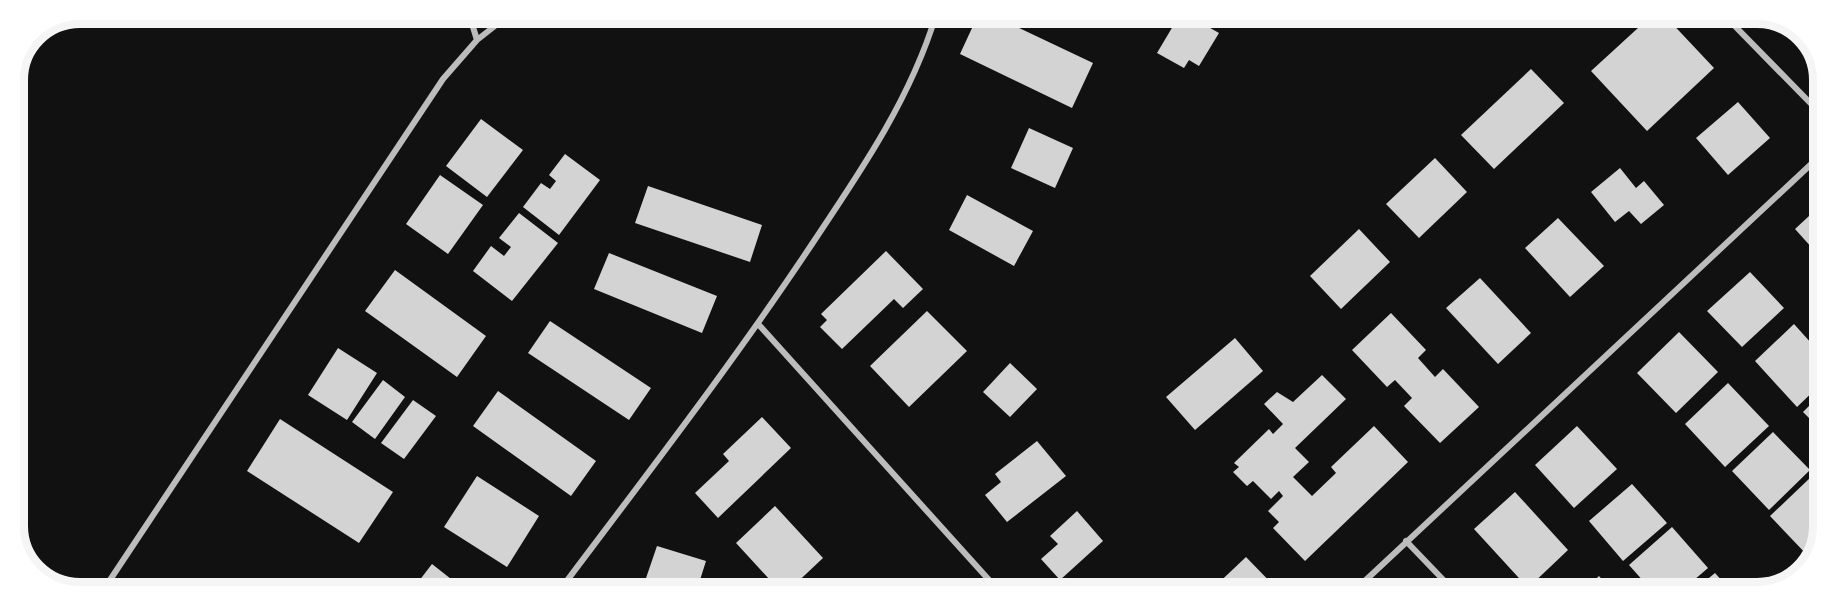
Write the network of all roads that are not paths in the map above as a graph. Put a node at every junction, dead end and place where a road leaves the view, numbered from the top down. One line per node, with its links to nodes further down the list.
1 (472, 24): 5 (street)
2 (497, 24): 5 (street)
3 (933, 24): 8 (street)
4 (1733, 24): 6 (street)
5 (477, 40): 10 (street)
6 (1813, 106)
7 (1813, 162): 9 (street)
8 (759, 325): 11 (street); 12 (street)
9 (1407, 541): 13 (street); 14 (street)
10 (109, 582)
11 (566, 582)
12 (991, 582)
13 (1364, 582)
14 (1446, 582)

